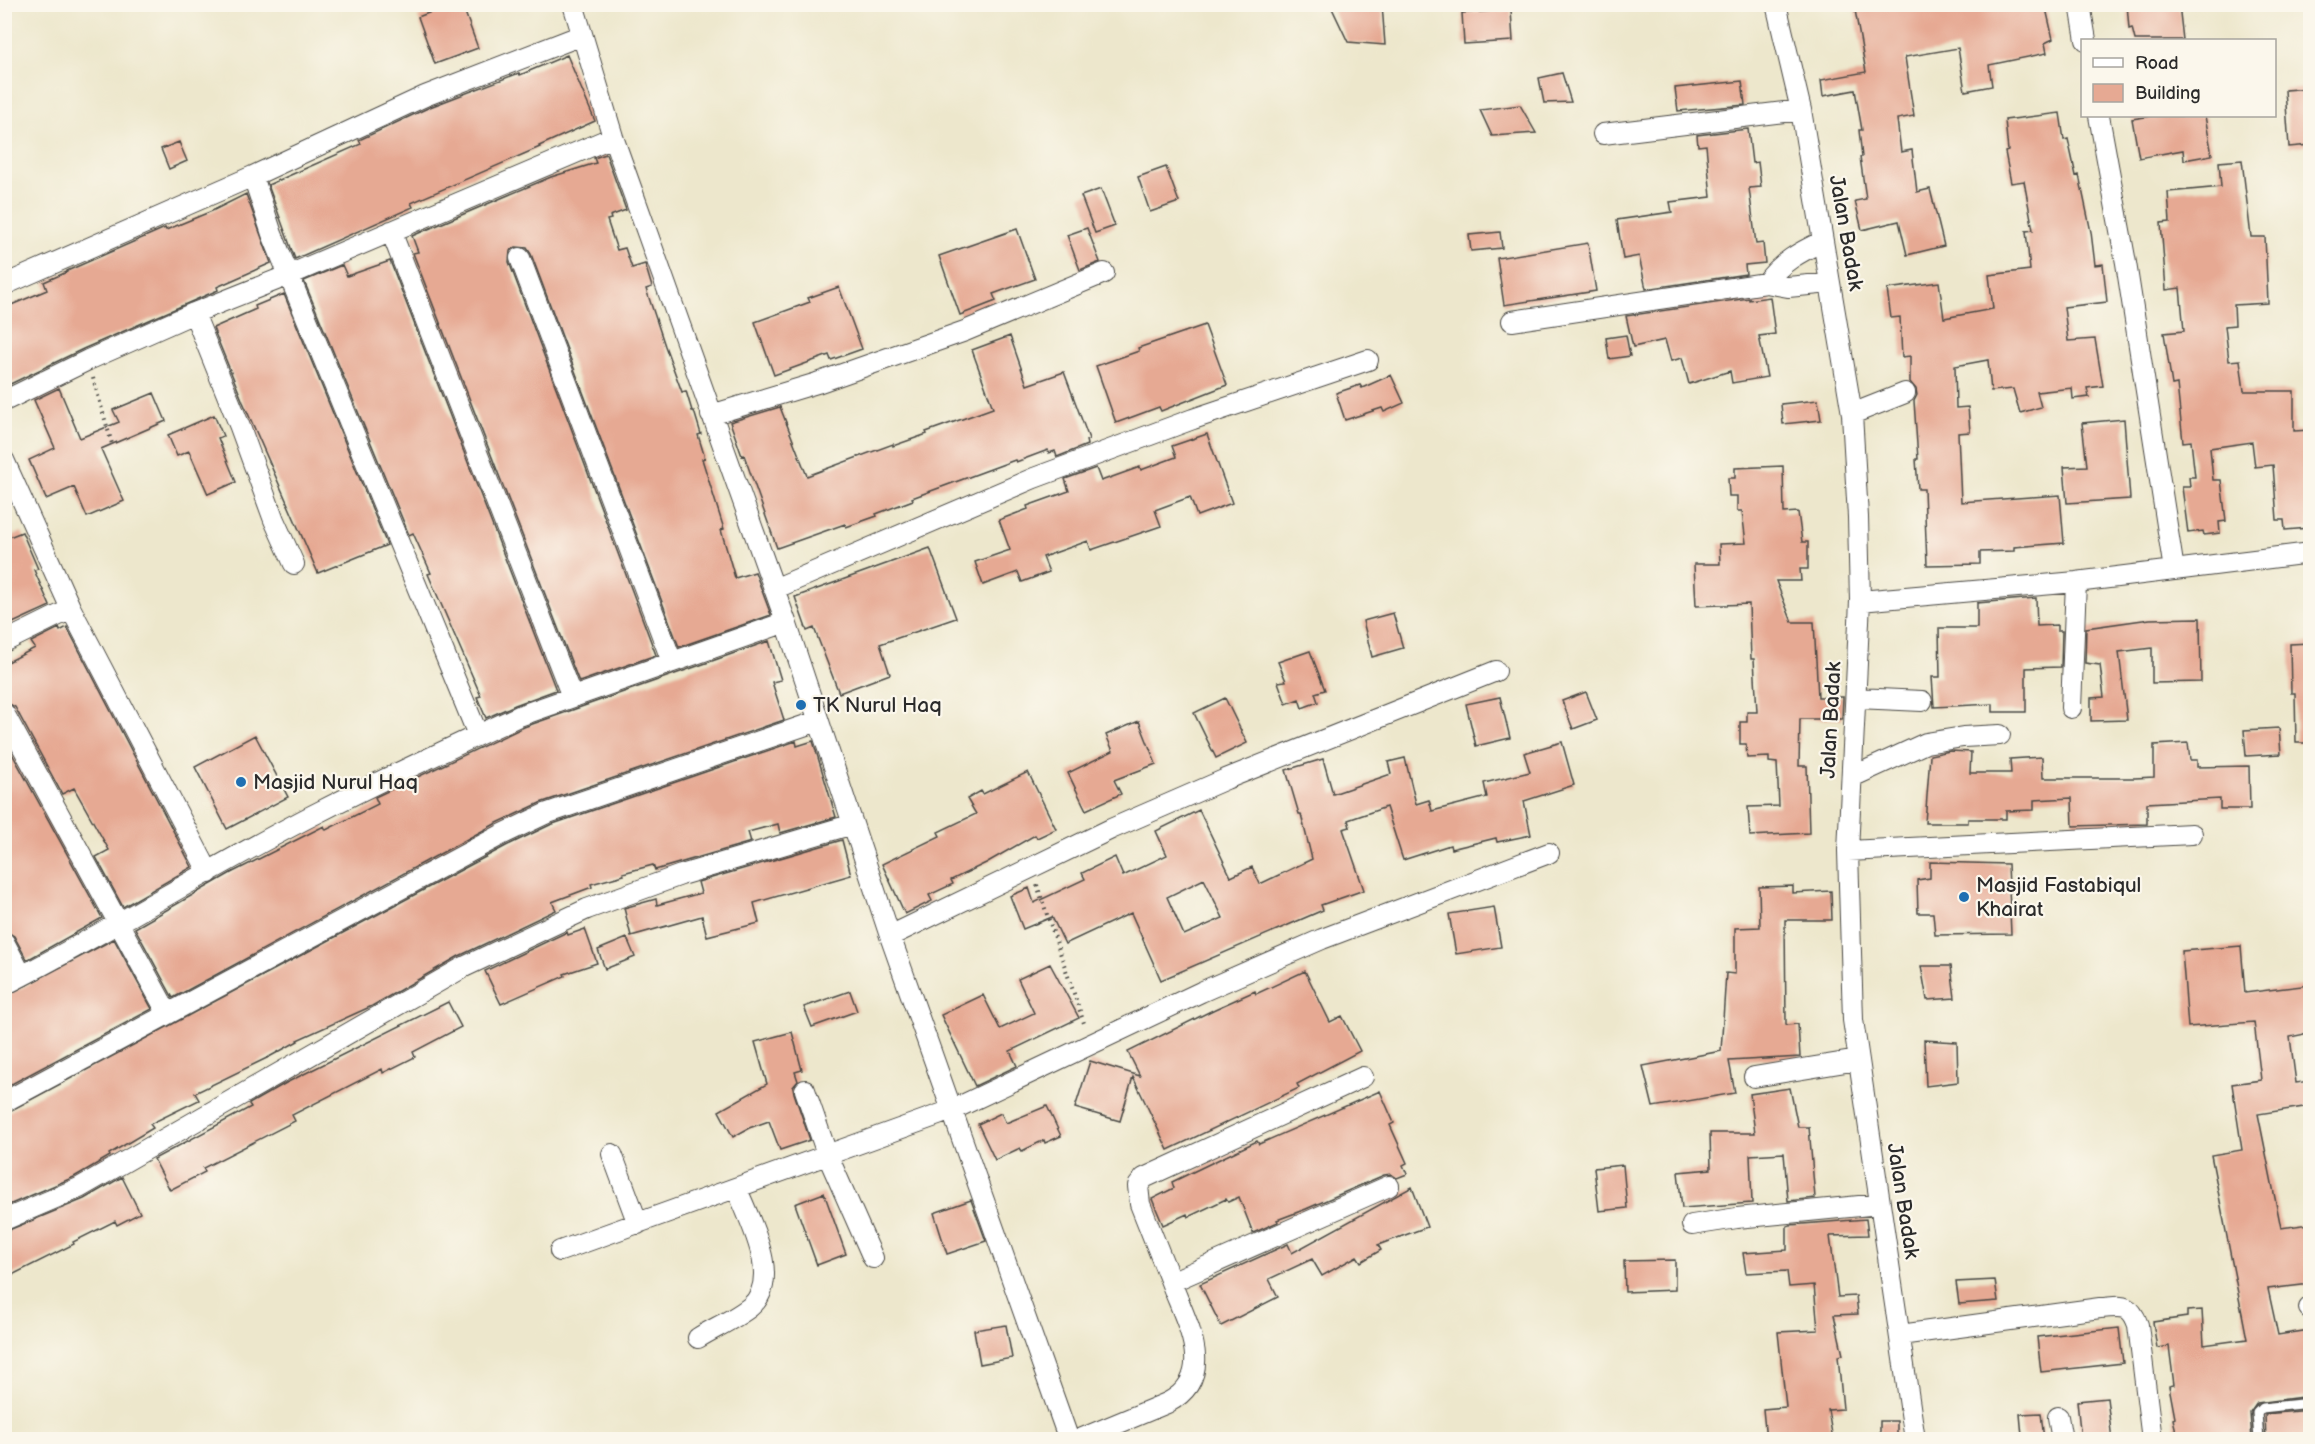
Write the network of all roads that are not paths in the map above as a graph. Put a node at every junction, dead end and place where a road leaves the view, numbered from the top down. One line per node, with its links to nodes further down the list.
1 (573, 4): 4 (street)
2 (1776, 4): 6 (street, Jalan Badak)
3 (2080, 4): 5 (street)
4 (582, 36): 9 (street); 10 (street)
5 (2086, 39)
6 (1801, 110): 8 (street); 12 (street, Jalan Badak)
7 (2099, 117): 29 (street)
8 (1603, 135)
9 (613, 136): 11 (street); 25 (street)
10 (253, 176): 15 (street); 18 (street)
11 (391, 231): 15 (street); 38 (street)
12 (1822, 241): 16 (street, Jalan Badak); 17 (street)
13 (520, 258): 36 (street)
14 (1104, 273): 25 (street)
15 (289, 275): 19 (street); 44 (street)
16 (1830, 282): 17 (street); 24 (street, Jalan Badak)
17 (1766, 283): 20 (street)
18 (4, 285)
19 (194, 313): 23 (street); 28 (street)
20 (1512, 321)
21 (1368, 360): 31 (street)
22 (1905, 393): 24 (street)
23 (4, 401)
24 (1852, 414): 32 (street, Jalan Badak)
25 (711, 415): 31 (street)
26 (4, 460): 33 (street)
27 (2310, 554): 29 (street)
28 (294, 564)
29 (2174, 570): 30 (street)
30 (2076, 582): 32 (street); 41 (street)
31 (774, 589): 34 (street)
32 (1860, 601): 39 (street, Jalan Badak)
33 (71, 609): 35 (street); 51 (street)
34 (786, 622): 36 (street); 43 (street)
35 (4, 642)
36 (672, 662): 38 (street)
37 (1496, 671): 53 (street)
38 (572, 697): 44 (street)
39 (1857, 698): 40 (street); 46 (street, Jalan Badak)
40 (1922, 701)
41 (2071, 708)
42 (4, 713): 52 (street)
43 (818, 721): 47 (street); 57 (street)
44 (478, 735): 51 (street)
45 (2000, 735): 46 (street)
46 (1852, 777): 49 (street, Jalan Badak)
47 (853, 824): 53 (street); 69 (street)
48 (2192, 834): 49 (street)
49 (1848, 850): 58 (street, Jalan Badak)
50 (1549, 853): 63 (street)
51 (209, 873): 52 (street)
52 (118, 924): 55 (street); 57 (street)
53 (890, 936): 63 (street)
54 (4, 942): 55 (street)
55 (22, 976): 56 (street)
56 (4, 985)
57 (168, 1014): 62 (street)
58 (1858, 1060): 60 (street); 68 (street, Jalan Badak)
59 (1363, 1077): 74 (street)
60 (1754, 1077)
61 (805, 1090): 65 (street)
62 (4, 1102)
63 (952, 1110): 65 (street); 79 (street)
64 (612, 1154): 70 (street)
65 (827, 1154): 67 (street); 73 (street)
66 (1389, 1186): 74 (street)
67 (737, 1189): 70 (street); 76 (street)
68 (1880, 1204): 71 (street); 75 (street, Jalan Badak)
69 (4, 1220)
70 (638, 1224): 72 (street)
71 (1692, 1225)
72 (560, 1251)
73 (873, 1258)
74 (1171, 1282): 80 (street)
75 (1900, 1335): 81 (street, Jalan Badak); 83 (street)
76 (698, 1338)
77 (2310, 1403): 84 (lane)
78 (2058, 1417): 82 (street)
79 (1069, 1440)
80 (1078, 1440)
81 (1915, 1440)
82 (2062, 1440)
83 (2152, 1440)
84 (2259, 1440)

